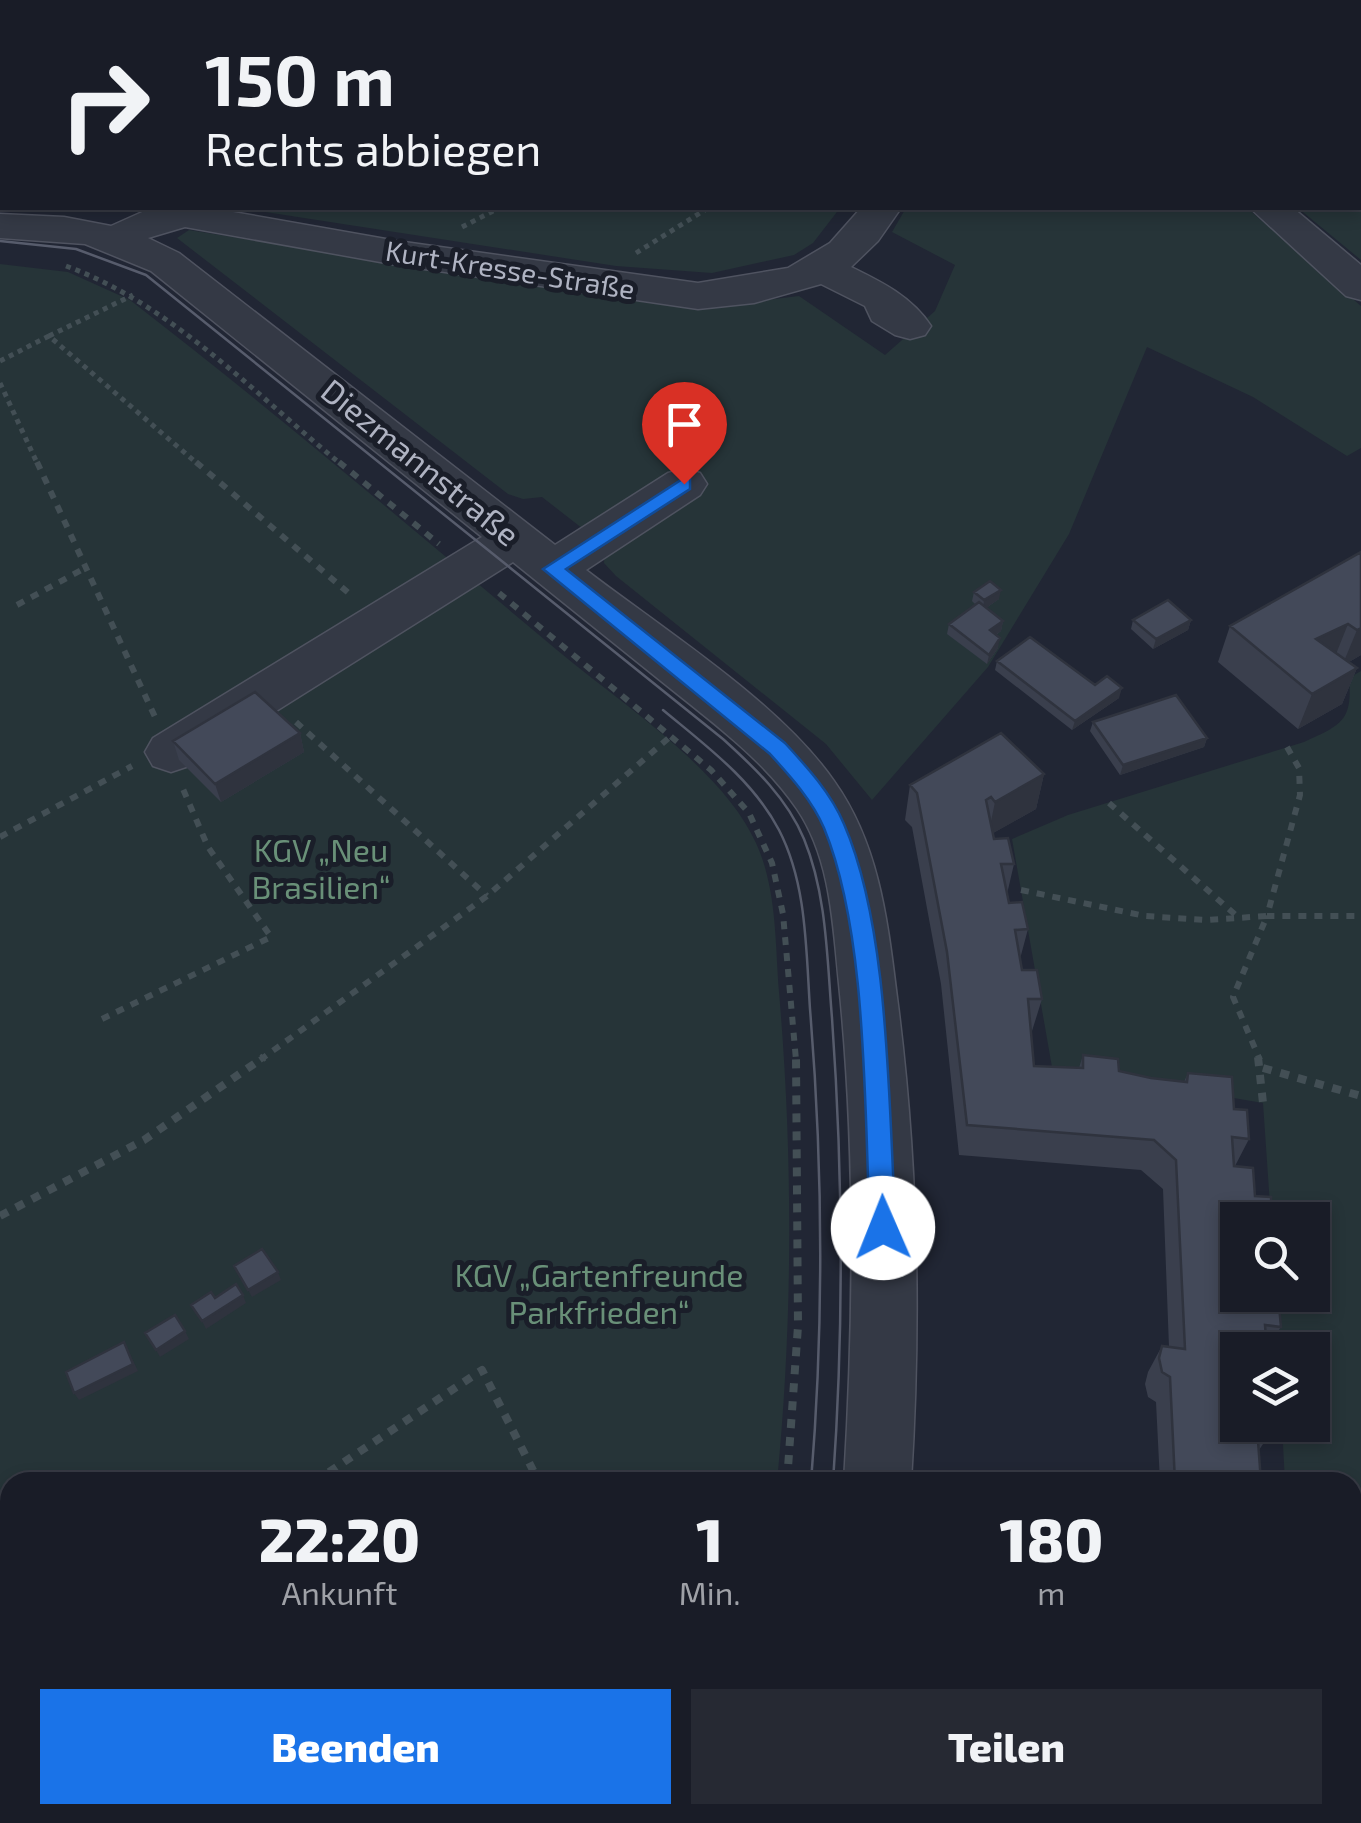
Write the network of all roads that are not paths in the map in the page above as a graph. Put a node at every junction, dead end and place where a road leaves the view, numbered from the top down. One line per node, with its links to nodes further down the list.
1 (880, 210): 5 (street, Kurt-Kresse-Straße)
2 (1272, 210): 6 (street)
3 (0, 226): 4 (street, Diezmannstraße)
4 (115, 240): 5 (street, Kurt-Kresse-Straße); 9 (street, Diezmannstraße)
5 (823, 269): 7 (street)
6 (1361, 287)
7 (900, 300)
8 (684, 484): 9 (street)
9 (534, 554): 10 (street); 11 (street, Diezmannstraße)
10 (170, 752)
11 (878, 1472)

